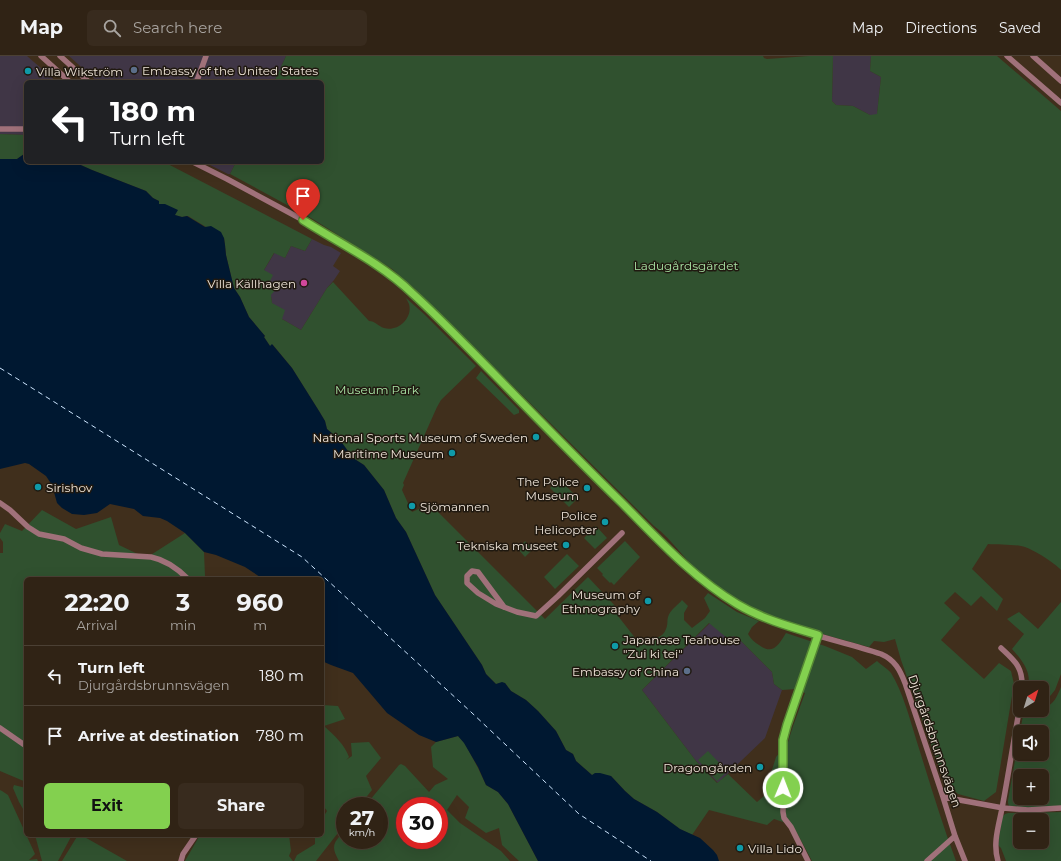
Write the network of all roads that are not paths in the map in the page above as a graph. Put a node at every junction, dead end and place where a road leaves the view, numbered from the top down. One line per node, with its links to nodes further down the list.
1 (41, 56): 6 (street)
2 (60, 56): 7 (street)
3 (206, 56): 8 (street)
4 (1008, 56): 10 (street)
5 (1033, 56): 9 (street)
6 (68, 80)
7 (87, 80)
8 (197, 80)
9 (1061, 81)
10 (1061, 103)
11 (0, 129): 12 (street)
12 (24, 129)
13 (197, 164): 18 (street, Djurgårdsbrunnsvägen)
14 (0, 503): 16 (street)
15 (622, 533): 17 (street)
16 (186, 577)
17 (504, 607): 17 (street)
18 (818, 635): 24 (street, Djurgårdsbrunnsvägen); 30 (street)
19 (1001, 648): 20 (street)
20 (1023, 681)
21 (1018, 717): 25 (street)
22 (0, 728): 23 (street)
23 (24, 745)
24 (943, 797): 25 (street); 27 (street, Djurgårdsbrunnsvägen)
25 (1003, 808): 26 (street); 33 (street)
26 (1061, 808)
27 (955, 836): 31 (street); 32 (street, Djurgårdsbrunnsvägen)
28 (195, 837): 29 (street)
29 (181, 861)
30 (808, 861)
31 (927, 861)
32 (965, 861)
33 (998, 861)

